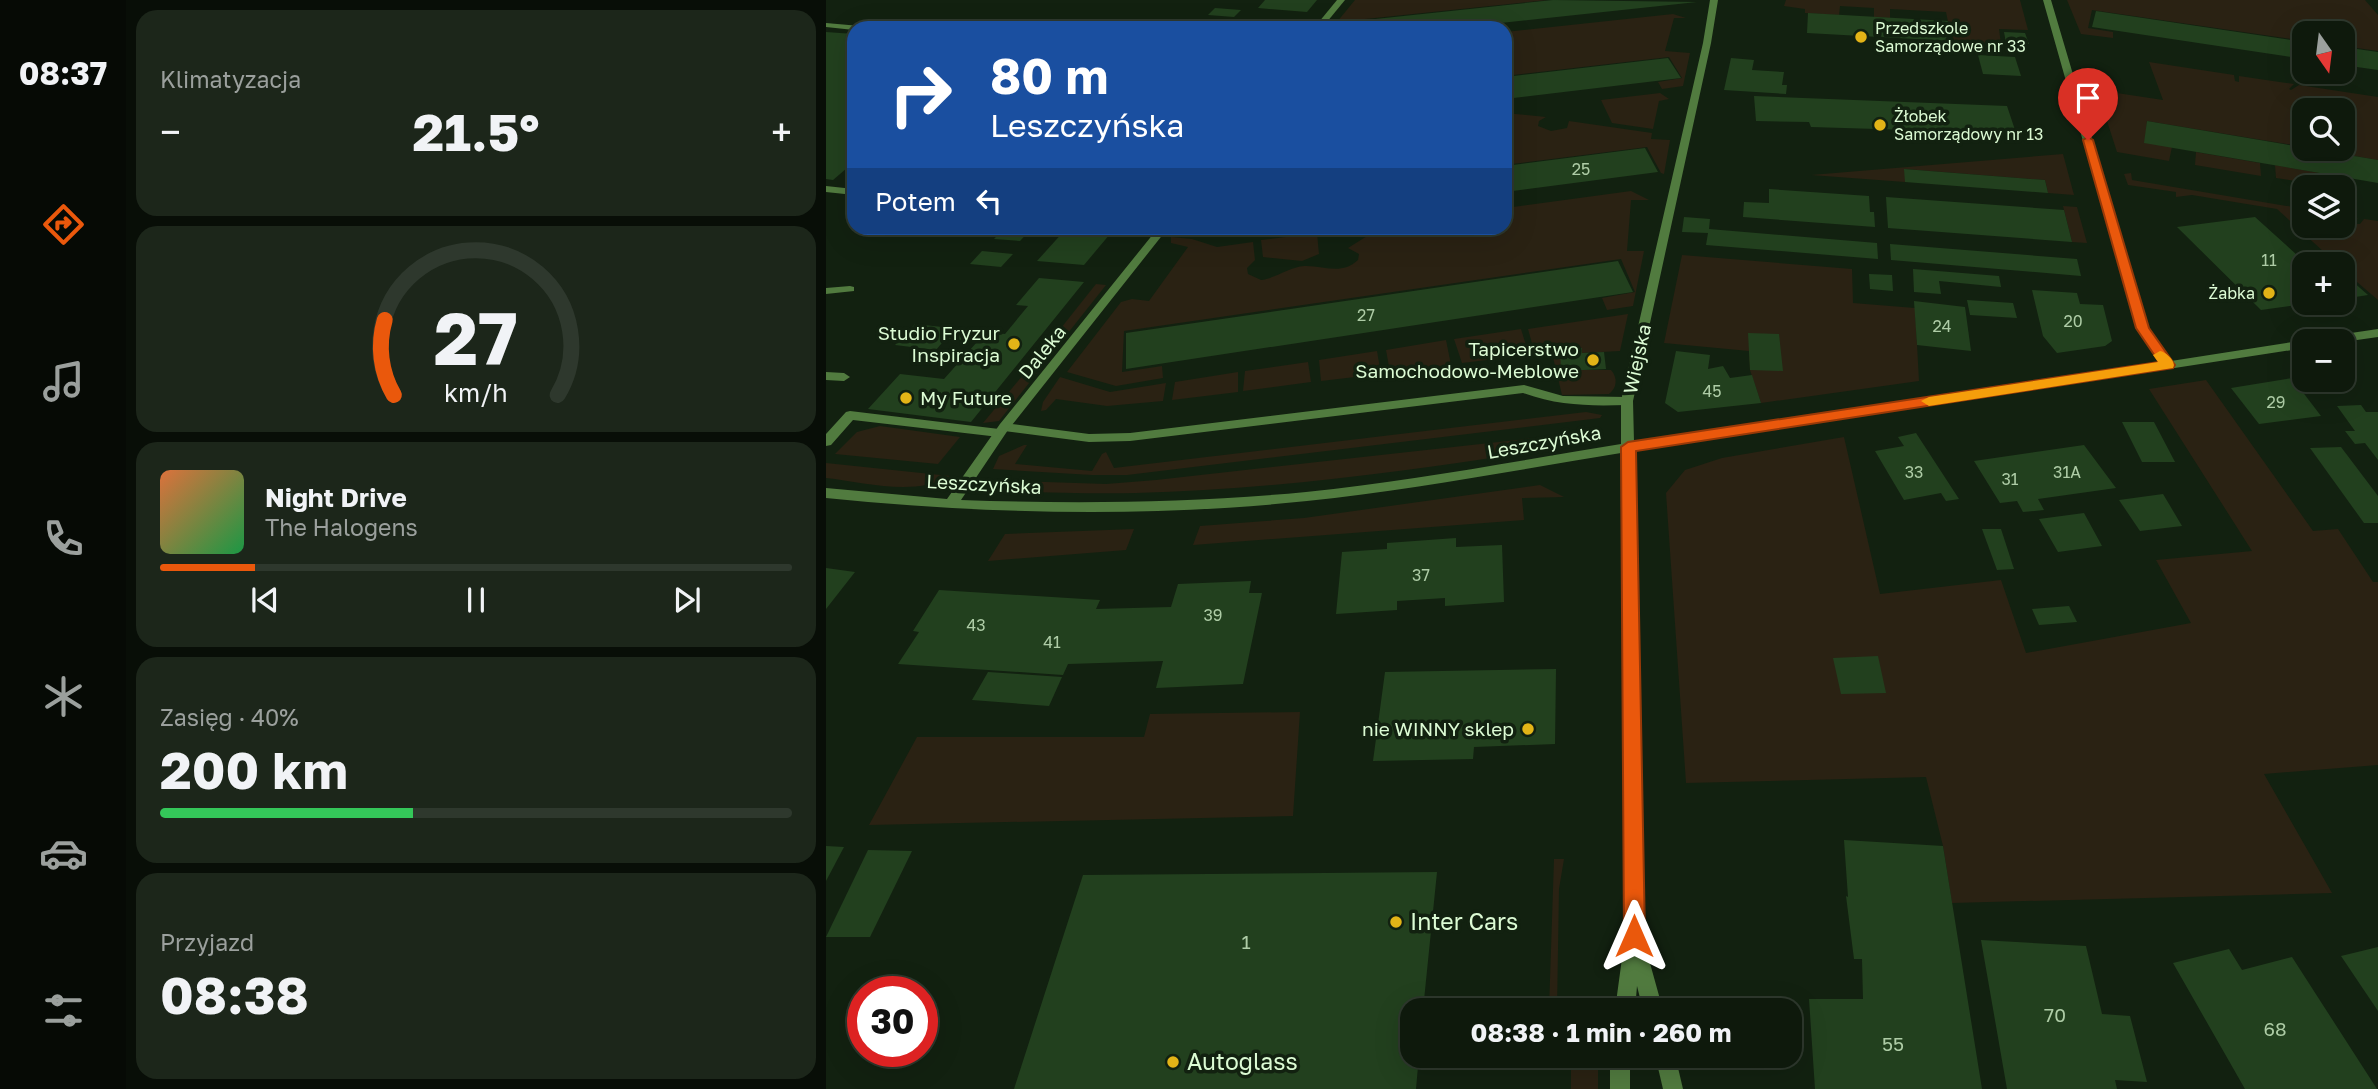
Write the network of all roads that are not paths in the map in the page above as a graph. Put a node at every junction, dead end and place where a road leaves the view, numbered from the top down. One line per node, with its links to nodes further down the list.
1 (1341, 0): 4 (street)
2 (1714, 0): 18 (street, Wiejska)
3 (2047, 0): 15 (street)
4 (1324, 21)
5 (826, 25): 6 (street)
6 (847, 27)
7 (826, 189): 8 (street)
8 (847, 191)
9 (1157, 235): 19 (street, Daleka)
10 (850, 289): 11 (street)
11 (826, 291)
12 (2378, 333): 13 (street)
13 (2355, 336)
14 (2292, 346): 15 (street, Leszczyńska)
15 (2168, 365): 21 (street, Leszczyńska)
16 (826, 376): 17 (street)
17 (844, 377)
18 (1627, 401): 19 (street); 21 (street, Wiejska)
19 (1002, 430): 20 (street); 23 (street, Daleka)
20 (826, 442)
21 (1628, 447): 23 (street, Leszczyńska); 24 (street, Wiejska)
22 (826, 493): 23 (street, Leszczyńska)
23 (952, 502)
24 (1634, 936): 25 (street, Wiejska); 26 (street, Wiejska)
25 (1626, 998)
26 (1650, 998)
27 (1620, 1068): 29 (street)
28 (1668, 1068): 30 (street)
29 (1619, 1089)
30 (1674, 1089)

